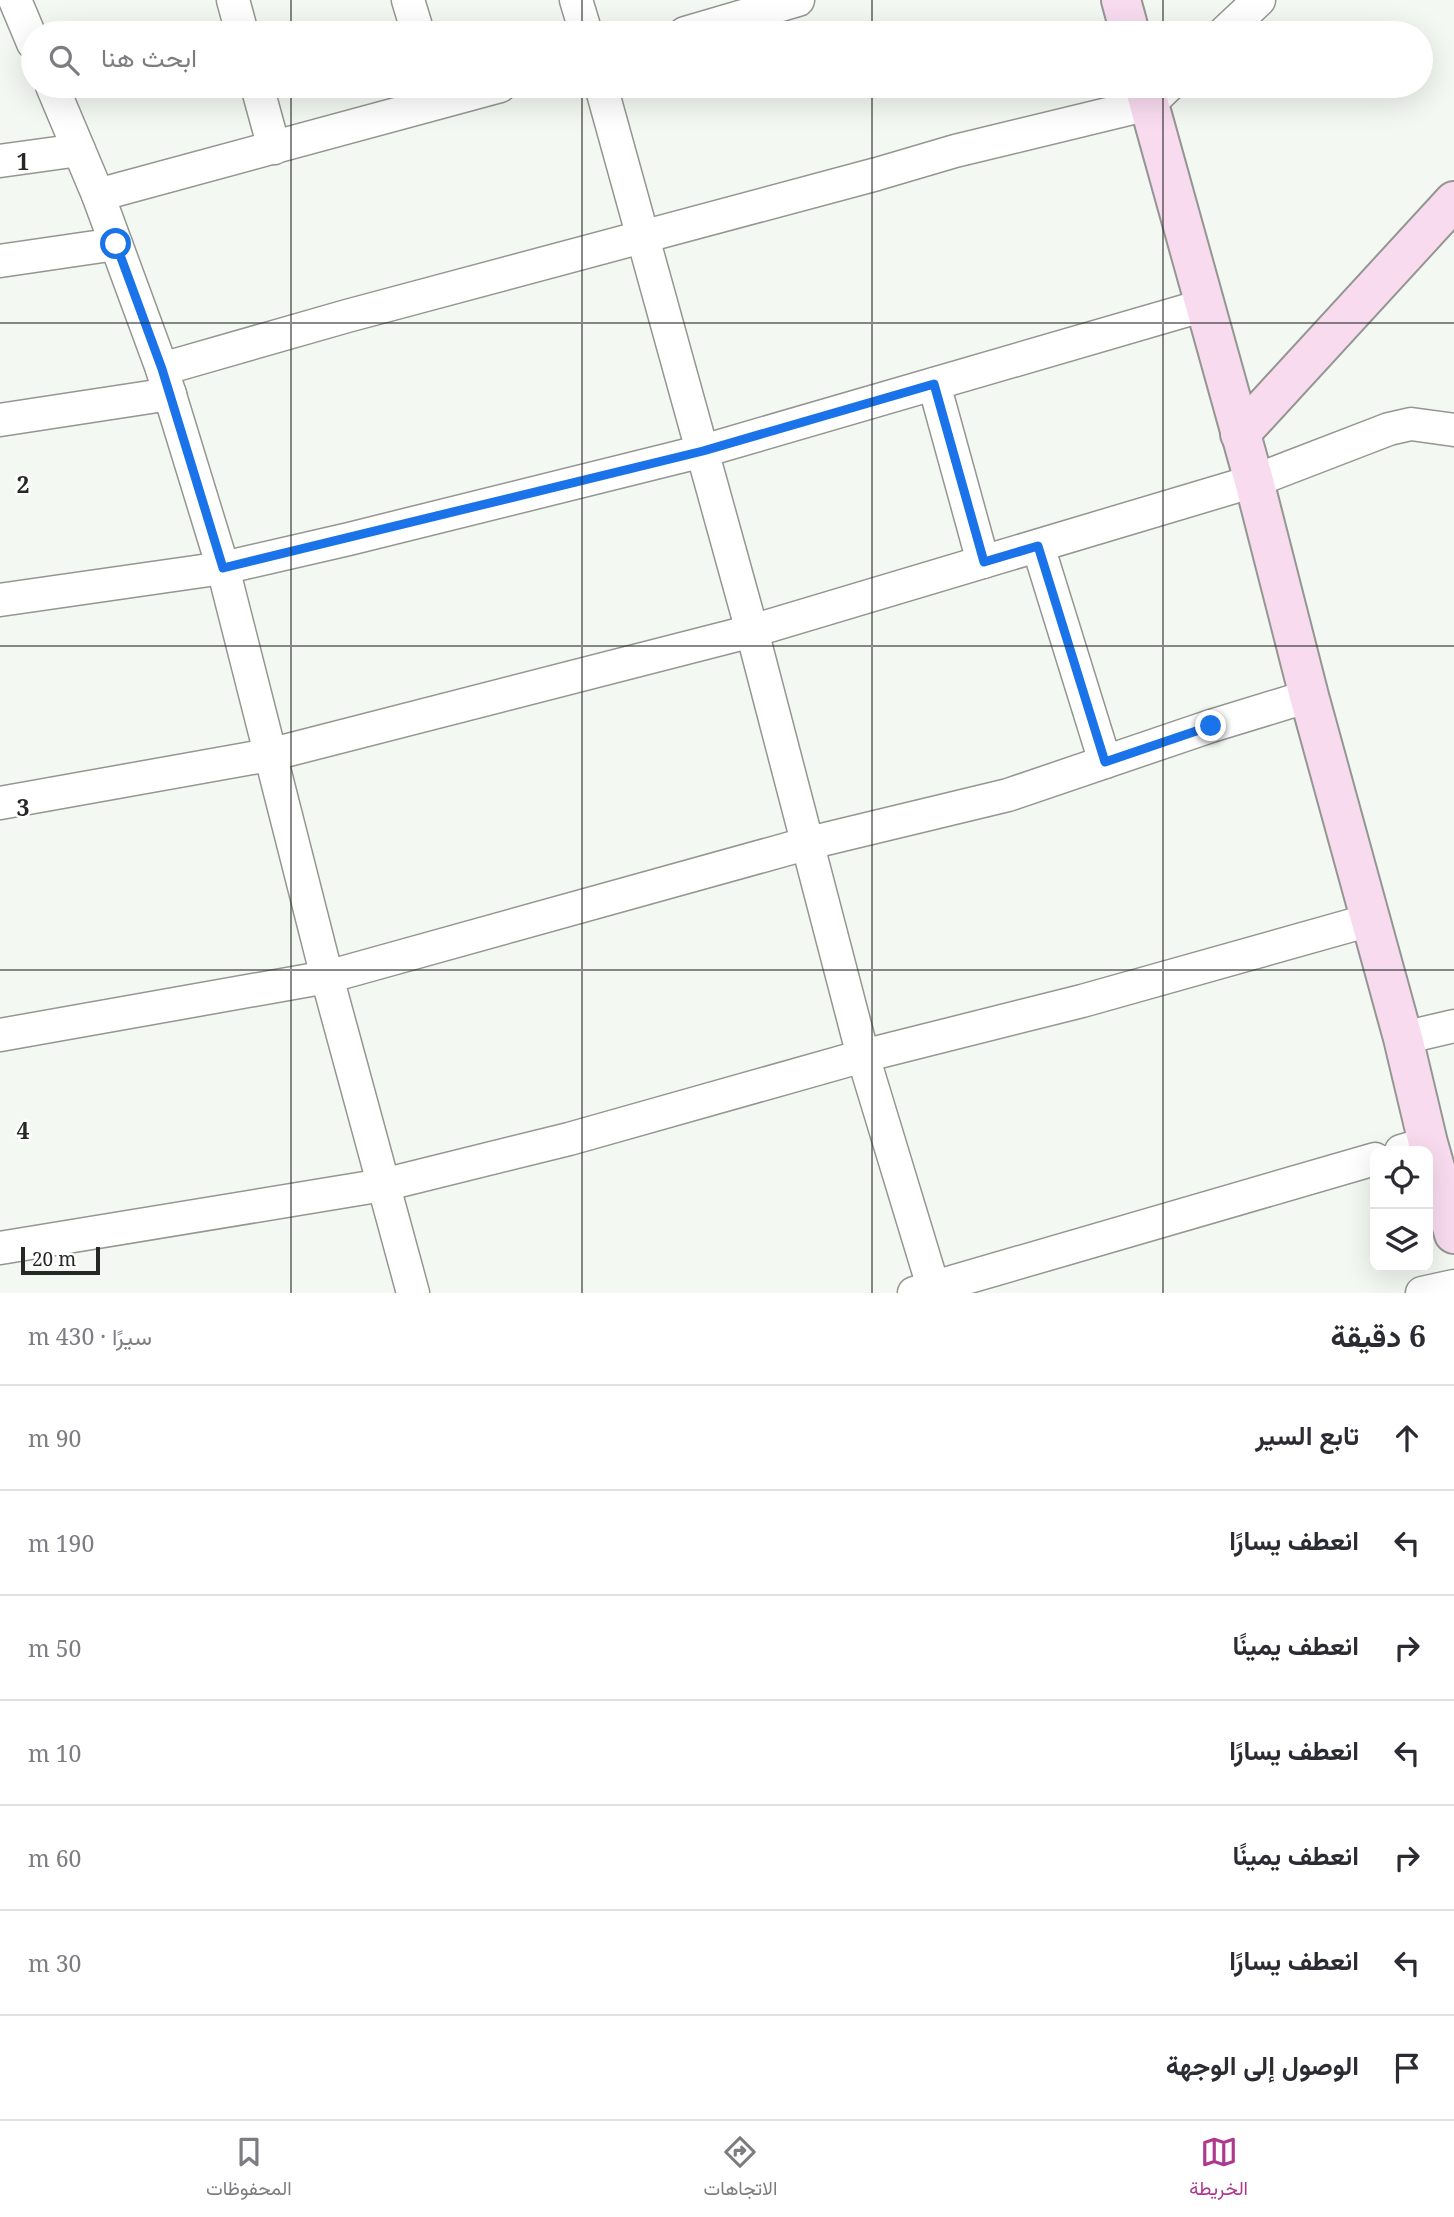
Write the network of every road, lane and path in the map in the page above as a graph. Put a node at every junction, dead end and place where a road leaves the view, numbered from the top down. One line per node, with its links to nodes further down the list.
1 (15, 0): 8 (street)
2 (233, 0): 9 (street)
3 (408, 0): 10 (street)
4 (576, 0): 11 (street)
5 (798, 0): 12 (street)
6 (1121, 0): 13 (street)
7 (1259, 0): 14 (street)
8 (24, 21)
9 (239, 21)
10 (414, 21)
11 (582, 21)
12 (726, 21)
13 (1127, 21)
14 (1237, 21)
15 (56, 98): 22 (street)
16 (260, 98): 21 (street)
17 (423, 98): 21 (street)
18 (604, 98): 26 (street)
19 (1133, 98): 26 (street)
20 (1154, 98): 29 (street)
21 (274, 148): 24 (street)
22 (79, 150): 23 (street); 24 (street)
23 (0, 161)
24 (98, 195): 27 (street)
25 (1454, 201): 34 (street)
26 (644, 238): 30 (street); 35 (street)
27 (116, 244): 28 (street); 30 (street)
28 (0, 261)
29 (1205, 305): 31 (street); 34 (street)
30 (166, 381): 32 (street); 39 (street)
31 (934, 384): 35 (street); 38 (street)
32 (0, 420)
33 (1454, 430): 36 (street)
34 (1240, 434): 36 (street)
35 (703, 451): 39 (street); 41 (street)
36 (1254, 481): 37 (street); 42 (street)
37 (1038, 546): 38 (street); 44 (street)
38 (984, 562): 41 (street)
39 (223, 568): 40 (street); 43 (street)
40 (0, 600)
41 (752, 631): 43 (street); 46 (street)
42 (1308, 696): 44 (street); 47 (street)
43 (269, 755): 45 (street); 48 (street)
44 (1105, 762): 46 (street)
45 (0, 803)
46 (809, 843): 48 (street); 52 (street)
47 (1370, 920): 51 (street); 52 (street)
48 (327, 976): 50 (street); 55 (street)
49 (1454, 1026): 51 (street)
50 (0, 1035)
51 (1404, 1038): 53 (street)
52 (863, 1056): 55 (street); 60 (street)
53 (1415, 1146)
54 (1370, 1160): 60 (street)
55 (383, 1185): 58 (street); 61 (street)
56 (1433, 1187): 57 (street)
57 (1454, 1234)
58 (0, 1248)
59 (1454, 1286): 62 (street)
60 (927, 1291)
61 (413, 1293)
62 (1422, 1293)

